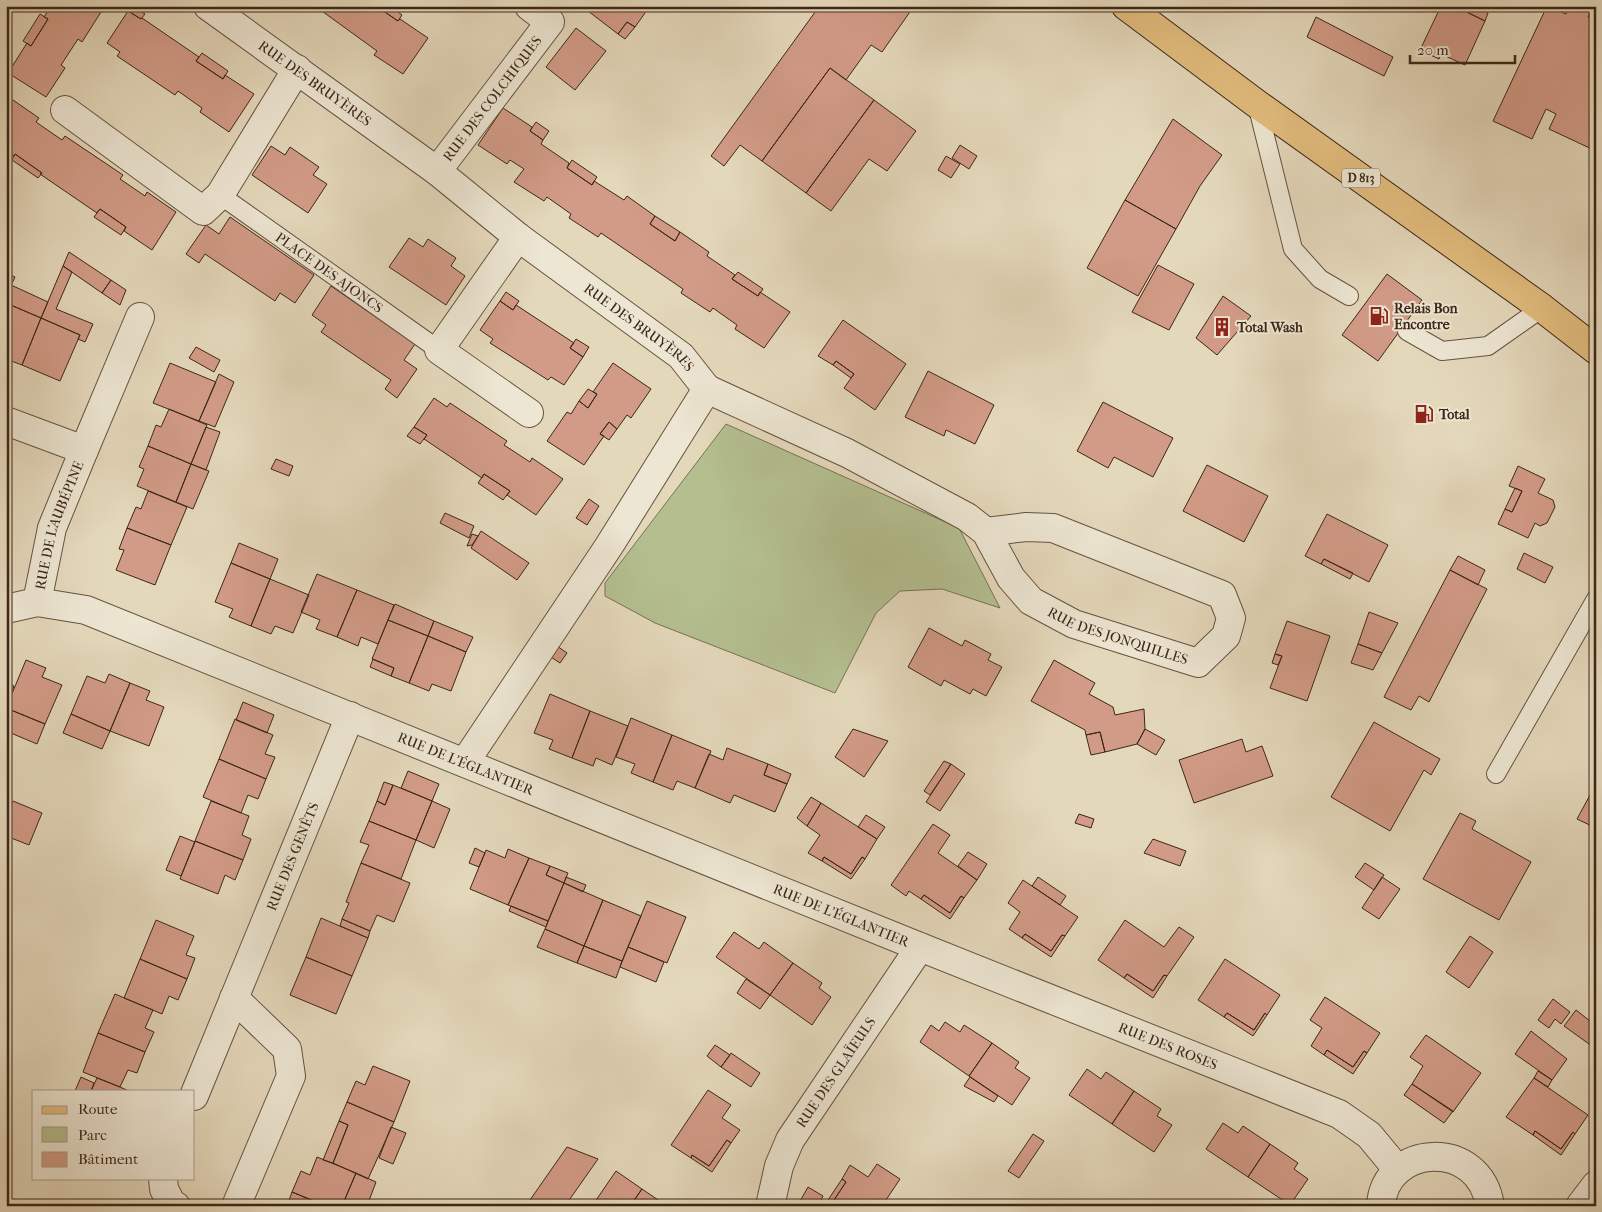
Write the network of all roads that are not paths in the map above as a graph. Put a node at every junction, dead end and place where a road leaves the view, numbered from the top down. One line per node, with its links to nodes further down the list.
1 (208, 6): 4 (street, RUE DES BRUYÈRES)
2 (529, 6): 7 (street, RUE DES COLCHIQUES)
3 (1126, 6): 5 (main road, D 813)
4 (297, 69): 7 (street, RUE DES BRUYÈRES); 8 (street)
5 (1257, 104): 10 (lane); 11 (main road, D 813)
6 (65, 110): 8 (street)
7 (437, 171): 9 (street, RUE DES BRUYÈRES)
8 (212, 203): 14 (lane, PLACE DES AJONCS)
9 (518, 238): 14 (street); 16 (street, RUE DES BRUYÈRES)
10 (1349, 296)
11 (1542, 308): 13 (lane); 15 (main road, D 813)
12 (140, 318): 19 (street, RUE DE L'AUBÉPINE)
13 (1408, 331)
14 (440, 350): 17 (street)
15 (1596, 350)
16 (707, 389): 20 (street, RUE DES JONQUILLES); 25 (street)
17 (529, 412)
18 (6, 421): 19 (street, RUE DE L'AUBÉPINE)
19 (84, 450): 22 (street, RUE DE L'AUBÉPINE)
20 (986, 532): 20 (street, RUE DES JONQUILLES)
21 (1596, 599): 26 (lane)
22 (37, 602): 23 (street, RUE DE L'ÉGLANTIER); 24 (street, RUE DE L'ÉGLANTIER)
23 (6, 609)
24 (350, 716): 25 (street, RUE DE L'ÉGLANTIER); 28 (street, RUE DES GENÊTS)
25 (465, 762): 27 (street, RUE DE L'ÉGLANTIER)
26 (1496, 774)
27 (920, 948): 30 (street, RUE DES ROSES); 35 (street, RUE DES GLAÏEULS)
28 (234, 998): 29 (street, RUE DES GENÊTS); 34 (street)
29 (195, 1094)
30 (1398, 1170): 36 (street); 37 (street)
31 (163, 1180): 33 (street)
32 (1596, 1185): 38 (street)
33 (176, 1206)
34 (236, 1206)
35 (770, 1206)
36 (1381, 1206)
37 (1490, 1206)
38 (1580, 1206)

